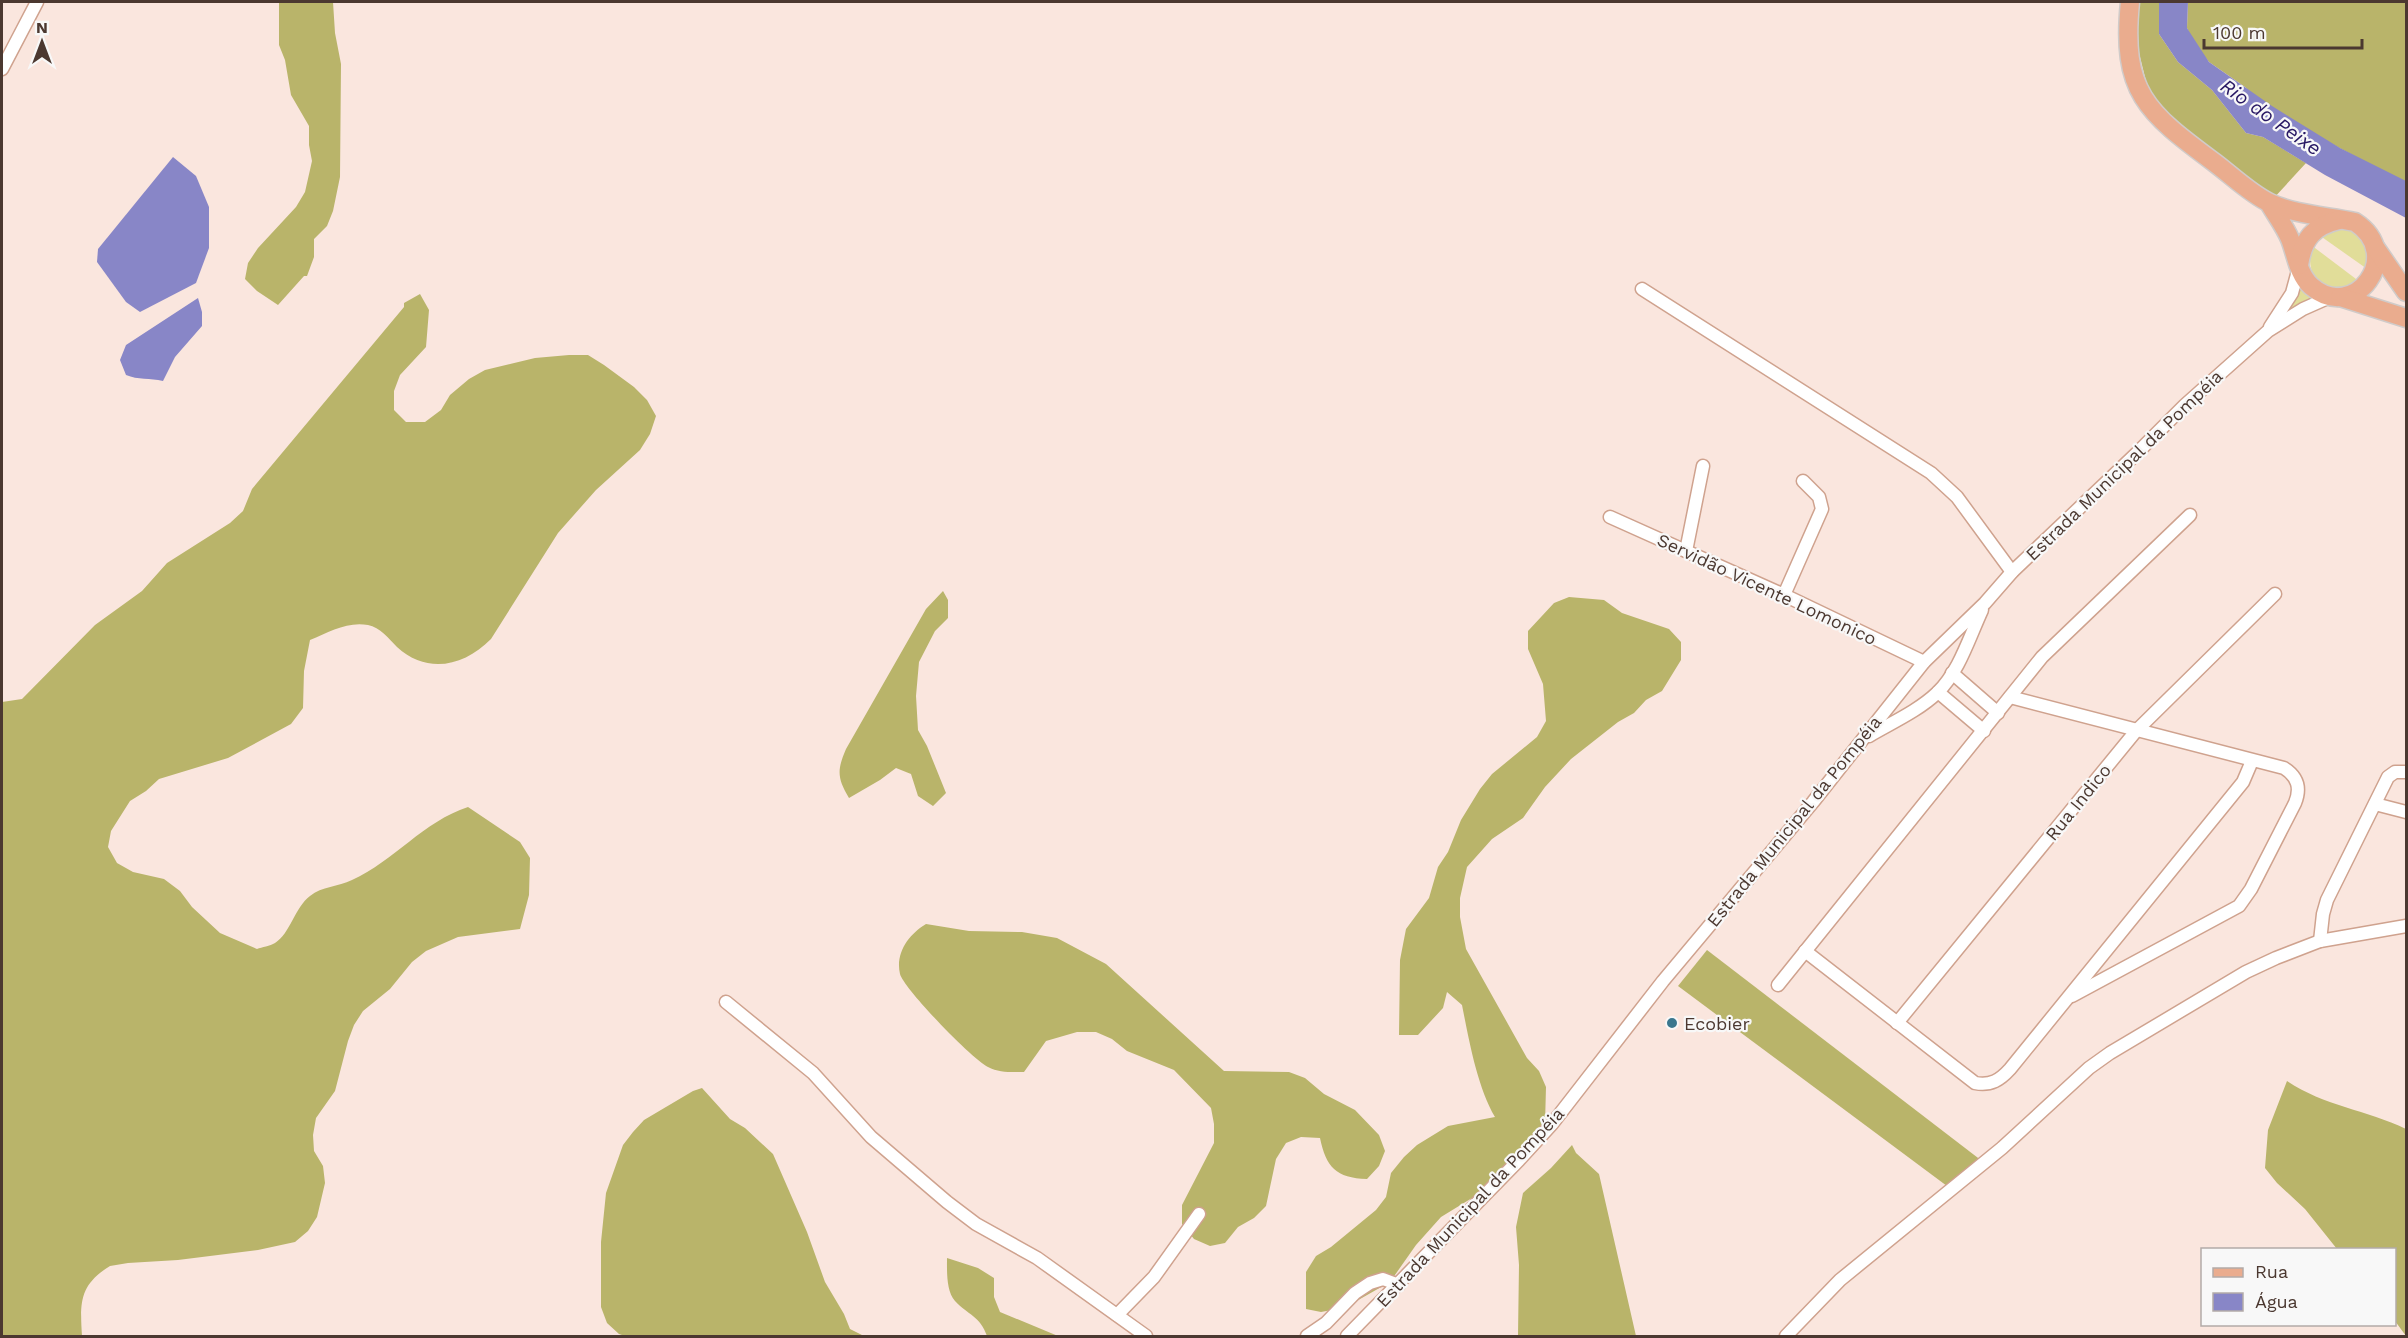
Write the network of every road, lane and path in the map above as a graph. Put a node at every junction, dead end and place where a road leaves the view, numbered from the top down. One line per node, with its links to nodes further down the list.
1 (37, 2): 3 (street)
2 (2130, 2): 4 (main road)
3 (2, 69)
4 (2269, 203): 5 (main road); 7 (main road)
5 (2341, 219): 6 (main road); 7 (main road)
6 (2374, 246): 9 (main road); 10 (main road)
7 (2299, 267): 10 (main road); 12 (street, Estrada Municipal da Pompéia)
8 (1642, 288): 18 (street)
9 (2406, 292)
10 (2335, 297): 11 (main road); 12 (street, Estrada Municipal da Pompéia)
11 (2406, 318)
12 (2268, 331): 18 (street, Estrada Municipal da Pompéia)
13 (1703, 466): 17 (street)
14 (1803, 481): 20 (street)
15 (2190, 515): 25 (street)
16 (1610, 517): 17 (street, Servidão Vicente Lomonico)
17 (1686, 551): 20 (street, Servidão Vicente Lomonico)
18 (2012, 572): 21 (street, Estrada Municipal da Pompéia)
19 (2275, 594): 28 (street, Rua Indico)
20 (1784, 595): 22 (street, Servidão Vicente Lomonico)
21 (1985, 603): 22 (street, Estrada Municipal da Pompéia); 23 (street)
22 (1924, 662): 29 (street, Estrada Municipal da Pompéia)
23 (1952, 673): 24 (street); 26 (street)
24 (1938, 692): 27 (street); 29 (street)
25 (2010, 697): 26 (street); 28 (street)
26 (1998, 713): 27 (street)
27 (1984, 731): 36 (street)
28 (2136, 731): 30 (street); 40 (street, Rua Indico)
29 (1860, 741): 42 (street, Estrada Municipal da Pompéia)
30 (2252, 761): 38 (street); 38 (street)
31 (2406, 772): 32 (street)
32 (2375, 804): 33 (street); 35 (street)
33 (2406, 812)
34 (2406, 926): 35 (street)
35 (2320, 941): 47 (street)
36 (1805, 951): 37 (street); 40 (street)
37 (1778, 985)
38 (2067, 998): 40 (street)
39 (726, 1002): 43 (street)
40 (1897, 1023)
41 (1199, 1214): 43 (street)
42 (1399, 1285): 45 (street); 46 (street, Estrada Municipal da Pompéia)
43 (1117, 1315): 44 (street)
44 (1146, 1336)
45 (1307, 1336)
46 (1347, 1336)
47 (1786, 1336)

